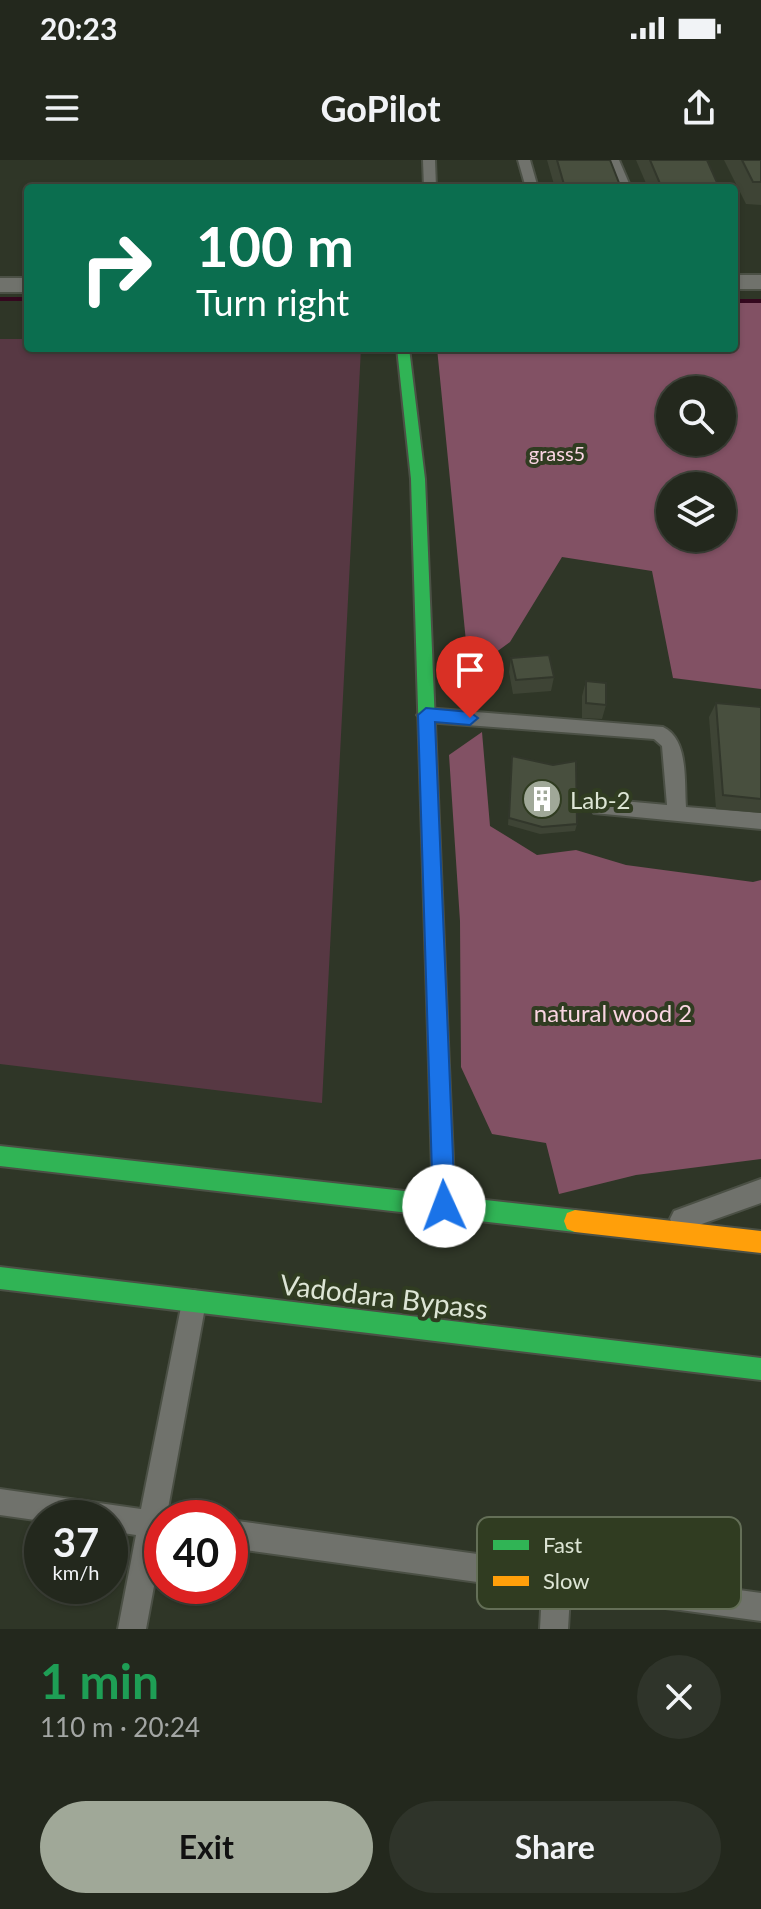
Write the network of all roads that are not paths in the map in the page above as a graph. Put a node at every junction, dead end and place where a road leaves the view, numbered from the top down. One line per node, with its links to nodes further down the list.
1 (429, 160): 4 (lane)
2 (524, 160): 5 (lane)
3 (613, 160): 6 (lane)
4 (430, 184)
5 (531, 184)
6 (623, 184)
7 (738, 282): 8 (street)
8 (761, 282)
9 (0, 285): 10 (street)
10 (24, 285)
11 (403, 352): 12 (main road)
12 (426, 715): 14 (lane); 18 (main road)
13 (601, 807): 14 (lane)
14 (677, 813): 15 (lane)
15 (761, 821)
16 (0, 1156): 18 (main road)
17 (761, 1191): 19 (lane)
18 (444, 1206): 19 (main road)
19 (652, 1230): 20 (main road)
20 (761, 1242)
21 (0, 1278): 22 (main road, Vadodara Bypass)
22 (194, 1302): 23 (main road, Vadodara Bypass); 24 (lane)
23 (761, 1369)
24 (158, 1500)
25 (0, 1502): 26 (lane)
26 (144, 1522)
27 (248, 1536): 28 (lane)
28 (477, 1568)
29 (144, 1576): 33 (lane)
30 (741, 1604): 31 (lane)
31 (761, 1607)
32 (555, 1609): 34 (lane)
33 (132, 1629)
34 (554, 1629)

